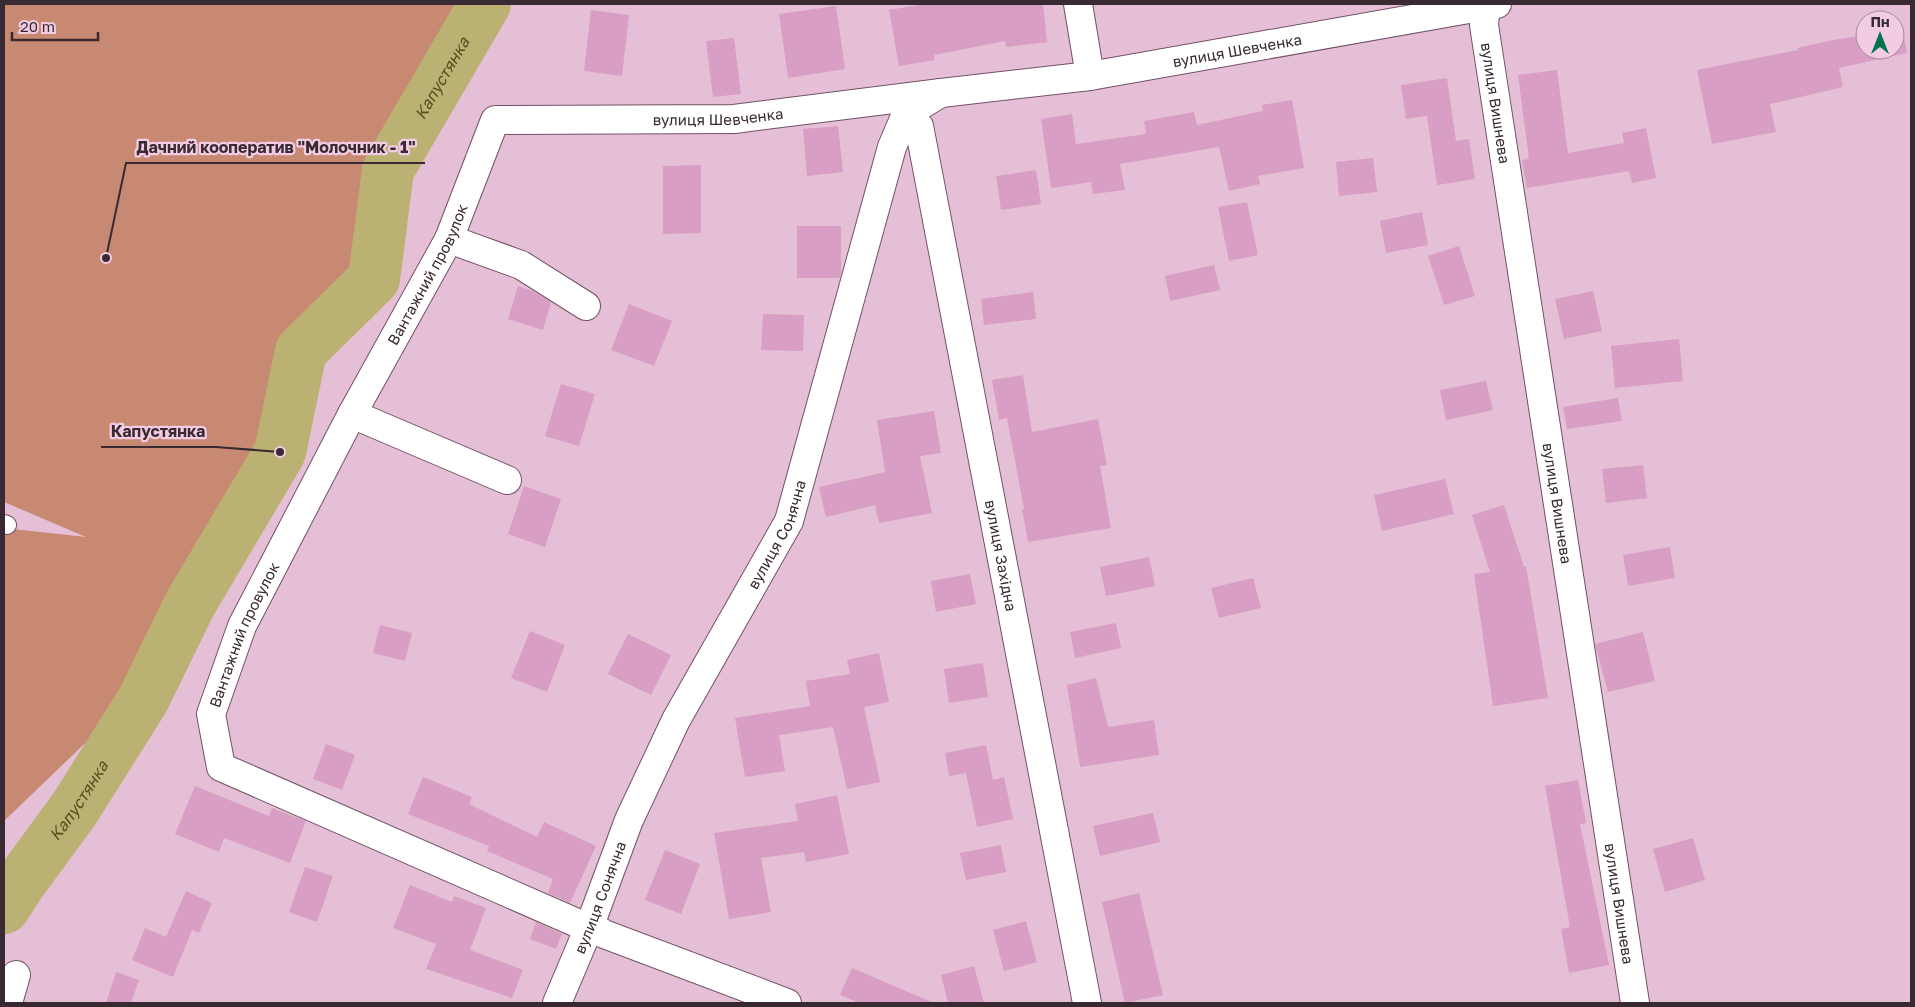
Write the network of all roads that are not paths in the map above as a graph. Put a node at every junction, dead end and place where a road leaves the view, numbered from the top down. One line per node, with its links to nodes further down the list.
1 (1078, 4): 3 (street)
2 (1490, 5): 3 (street, вулиця Шевченка); 17 (street, вулиця Вишнева)
3 (1090, 76): 4 (street, вулиця Шевченка)
4 (941, 93): 5 (street); 6 (street, вулиця Шевченка)
5 (906, 114): 11 (street, вулиця Сонячна); 16 (street, вулиця Західна)
6 (496, 120): 7 (street, Вантажний провулок)
7 (450, 239): 8 (street); 9 (street, Вантажний провулок)
8 (586, 306)
9 (352, 414): 10 (street); 11 (street, Вантажний провулок)
10 (508, 480)
11 (590, 924): 14 (street, вулиця Сонячна); 15 (street, Вантажний провулок)
12 (16, 975): 13 (street)
13 (8, 1003)
14 (557, 1003)
15 (787, 1003)
16 (1087, 1003)
17 (1635, 1003)

